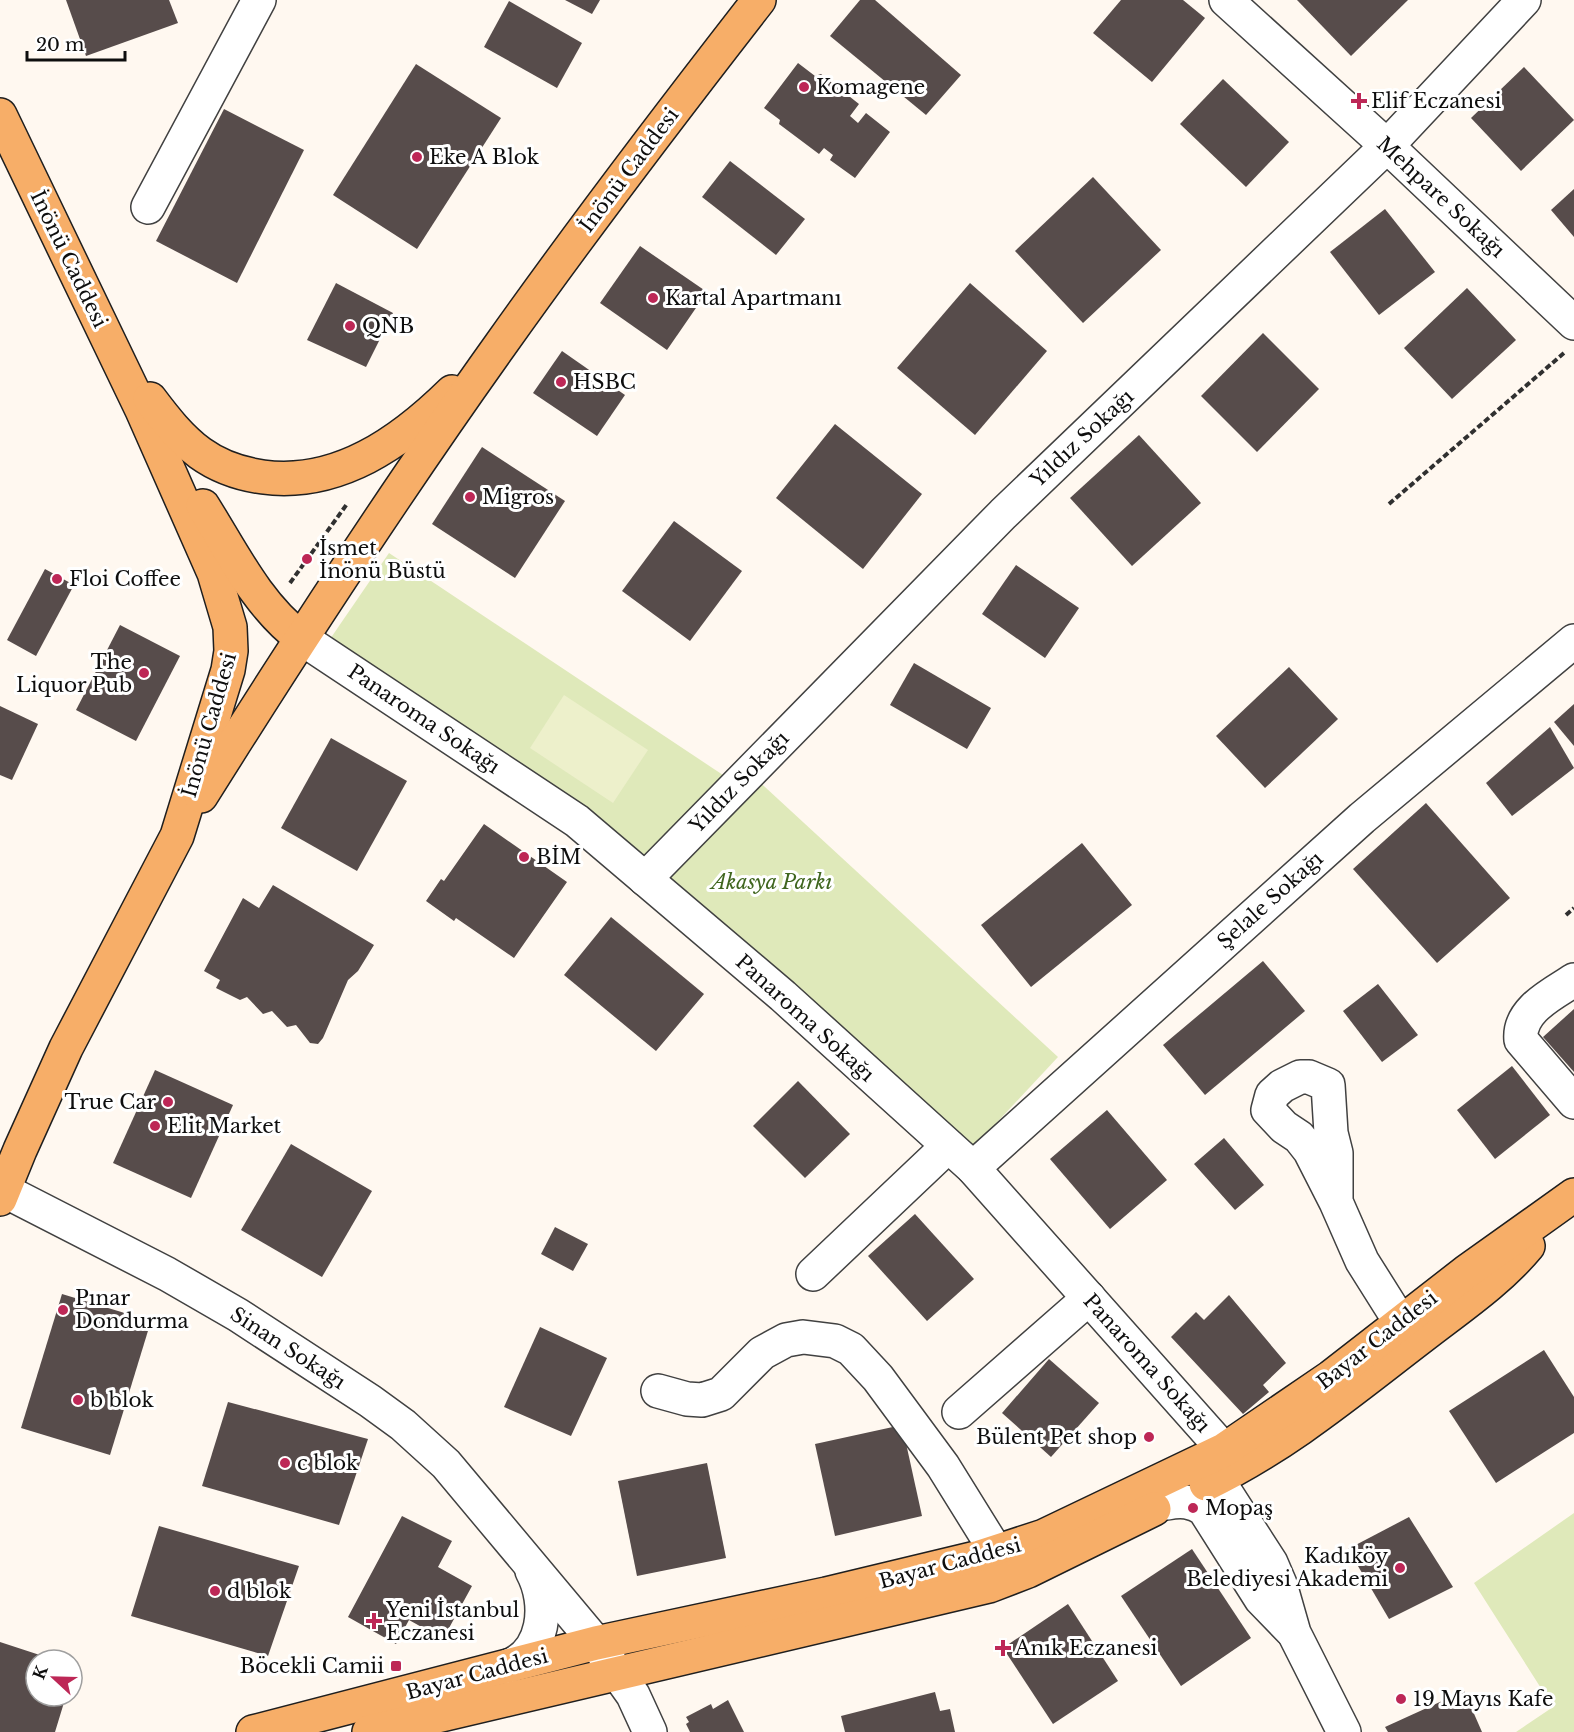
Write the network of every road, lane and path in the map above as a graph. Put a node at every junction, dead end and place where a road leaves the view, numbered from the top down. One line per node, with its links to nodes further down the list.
1 (258, 0): 7 (street)
2 (759, 0): 9 (main road, İnönü Caddesi)
3 (1226, 0): 6 (street, Mehpare Sokağı)
4 (1524, 0): 6 (street, Yıldız Sokağı)
5 (0, 115): 10 (main road, İnönü Caddesi)
6 (1387, 146): 8 (street, Mehpare Sokağı); 16 (street, Yıldız Sokağı)
7 (148, 207)
8 (1570, 337): 12 (path)
9 (502, 343): 10 (main road); 13 (main road)
10 (114, 350): 11 (main road, İnönü Caddesi)
11 (142, 410): 13 (main road); 15 (main road, İnönü Caddesi)
12 (1389, 504)
13 (302, 638): 15 (main road); 16 (street, Panaroma Sokağı)
14 (1574, 641): 22 (street, Şelale Sokağı)
15 (177, 836): 23 (main road, İnönü Caddesi)
16 (645, 879): 21 (street, Panaroma Sokağı)
17 (1574, 908): 18 (path)
18 (1566, 915)
19 (1574, 980): 20 (street)
20 (1574, 1102)
21 (948, 1146): 22 (street, Panaroma Sokağı); 26 (street)
22 (973, 1168): 27 (street, Panaroma Sokağı)
23 (2, 1195): 34 (street, Sinan Sokağı)
24 (1569, 1199): 28 (main road, Bayar Caddesi); 31 (main road, Bayar Caddesi)
25 (1336, 1202): 28 (street)
26 (813, 1274)
27 (1089, 1298): 30 (street); 31 (street, Panaroma Sokağı)
28 (1401, 1323): 31 (main road, Bayar Caddesi)
29 (658, 1391): 33 (street)
30 (959, 1412)
31 (1221, 1465): 32 (main road, Bayar Caddesi); 33 (main road, Bayar Caddesi); 35 (street, Panaroma Sokağı)
32 (1167, 1503): 35 (street); 38 (main road, Bayar Caddesi)
33 (997, 1553): 36 (main road, Bayar Caddesi)
34 (529, 1564): 36 (street, Sinan Sokağı); 37 (street, Sinan Sokağı)
35 (1294, 1634): 42 (street)
36 (597, 1643): 37 (main road, Bayar Caddesi); 38 (street, Sinan Sokağı)
37 (506, 1666): 39 (main road, Bayar Caddesi)
38 (618, 1672): 40 (main road, Bayar Caddesi); 41 (street, Sinan Sokağı)
39 (253, 1732)
40 (369, 1732)
41 (650, 1732)
42 (1344, 1732)

